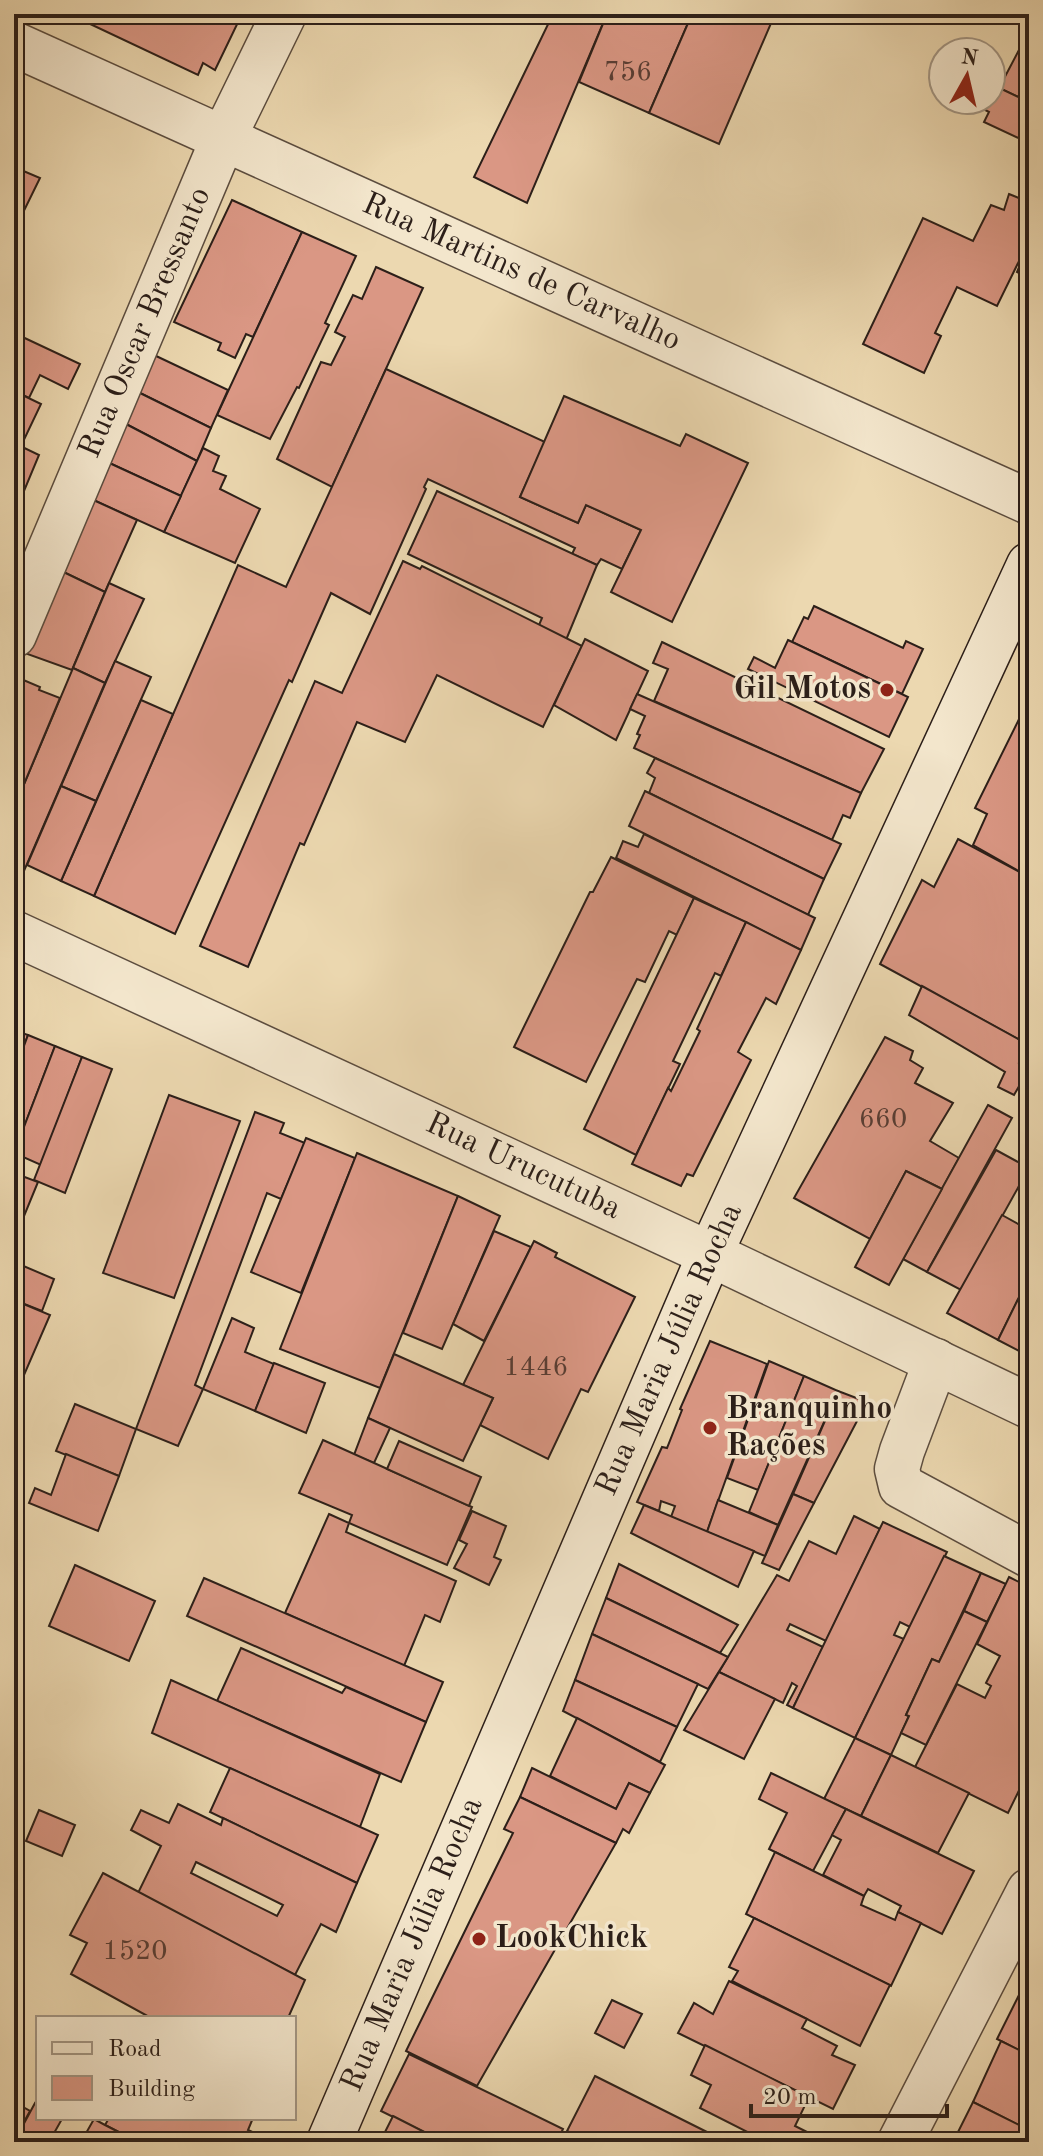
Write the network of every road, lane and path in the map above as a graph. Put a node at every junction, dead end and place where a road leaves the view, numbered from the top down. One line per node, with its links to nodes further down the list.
1 (284, 14): 3 (street, Rua Oscar Bressanto)
2 (14, 44): 3 (street, Rua Martins de Carvalho)
3 (223, 139): 4 (street, Rua Martins de Carvalho); 6 (street, Rua Oscar Bressanto)
4 (1029, 502)
5 (1029, 565): 8 (street, Rua Maria Júlia Rocha)
6 (14, 635)
7 (14, 933): 8 (street, Rua Urucutuba)
8 (710, 1254): 9 (street, Rua Urucutuba); 13 (street, Rua Maria Júlia Rocha)
9 (936, 1361): 10 (street, Rua Urucutuba); 11 (street)
10 (1029, 1406)
11 (1029, 1555)
12 (1029, 1891): 14 (street)
13 (329, 2142)
14 (900, 2142)

